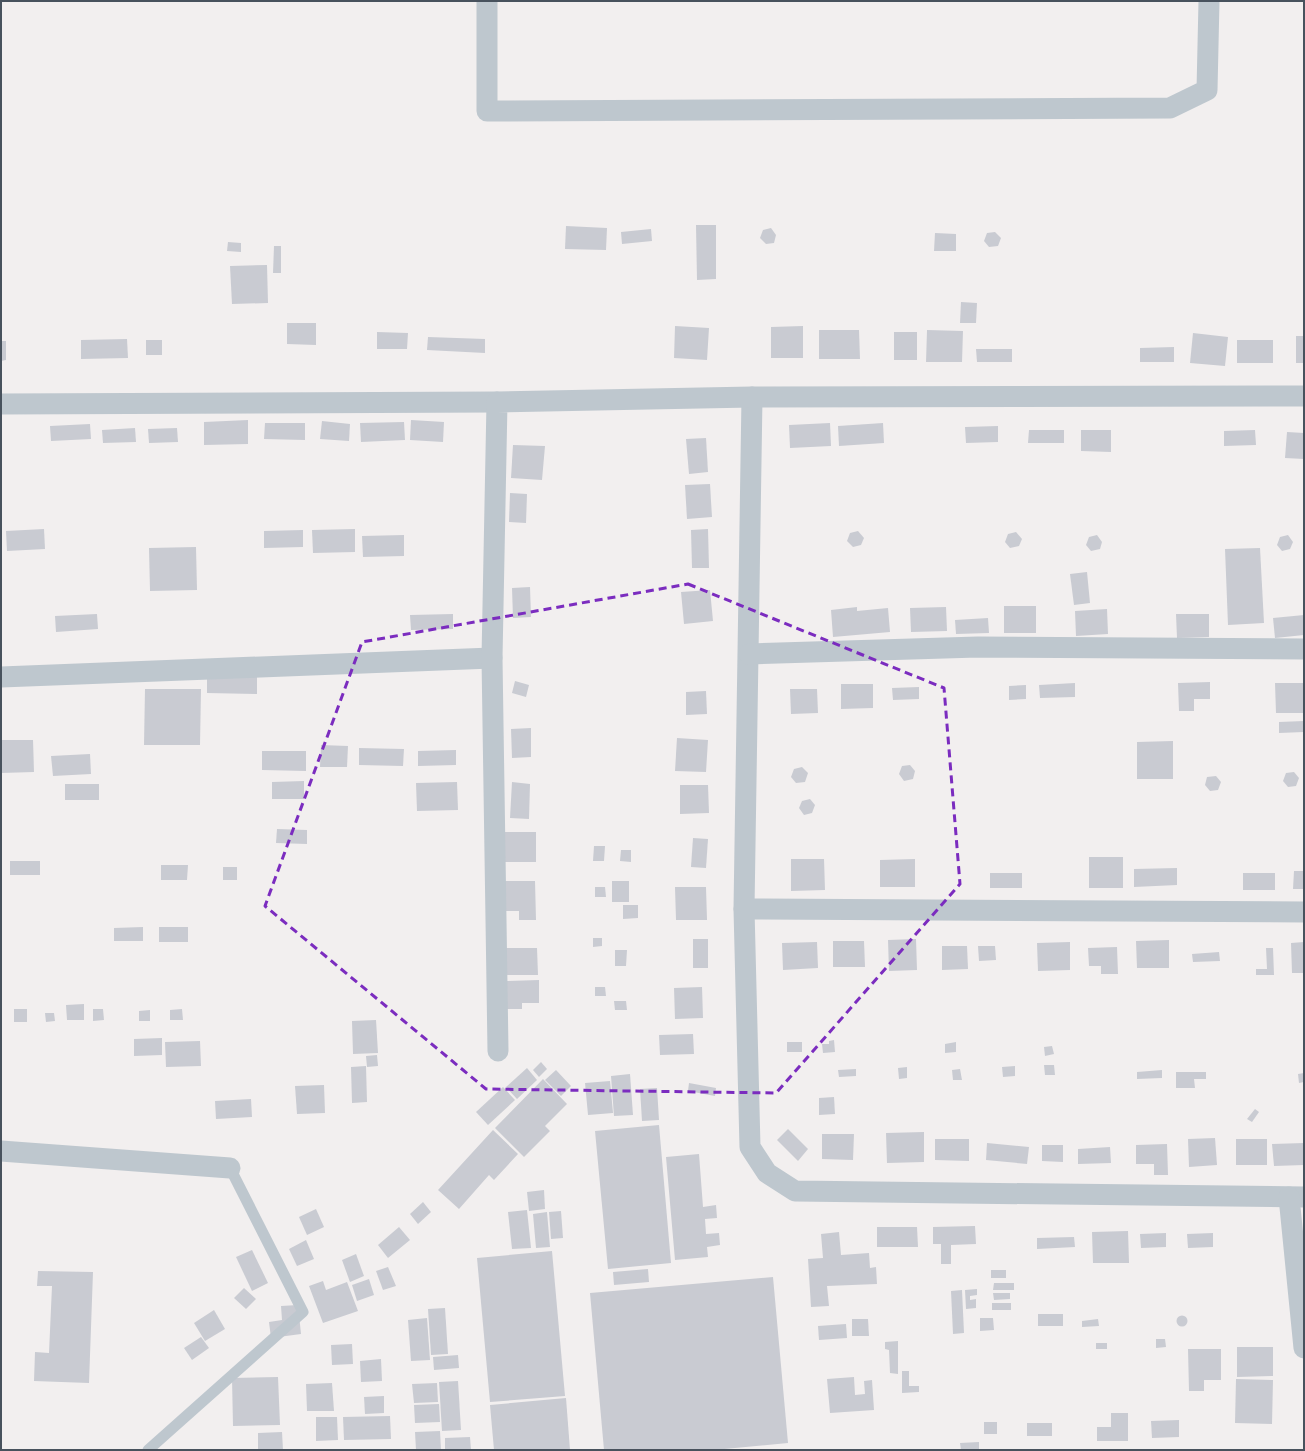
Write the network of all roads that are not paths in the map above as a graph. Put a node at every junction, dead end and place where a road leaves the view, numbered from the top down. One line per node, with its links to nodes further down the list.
1 (487, 1): 2 (street)
2 (1209, 1)
3 (1304, 396): 4 (street)
4 (752, 397): 5 (street); 8 (street)
5 (497, 402): 6 (street); 9 (street)
6 (1, 404)
7 (1304, 649): 8 (street)
8 (749, 654): 11 (street)
9 (492, 658): 10 (street); 13 (street)
10 (1, 678)
11 (744, 909): 12 (street); 16 (street)
12 (1304, 912)
13 (498, 1051)
14 (1, 1151): 15 (street)
15 (230, 1168): 18 (lane)
16 (1296, 1197): 17 (street)
17 (1304, 1348)
18 (148, 1450)

